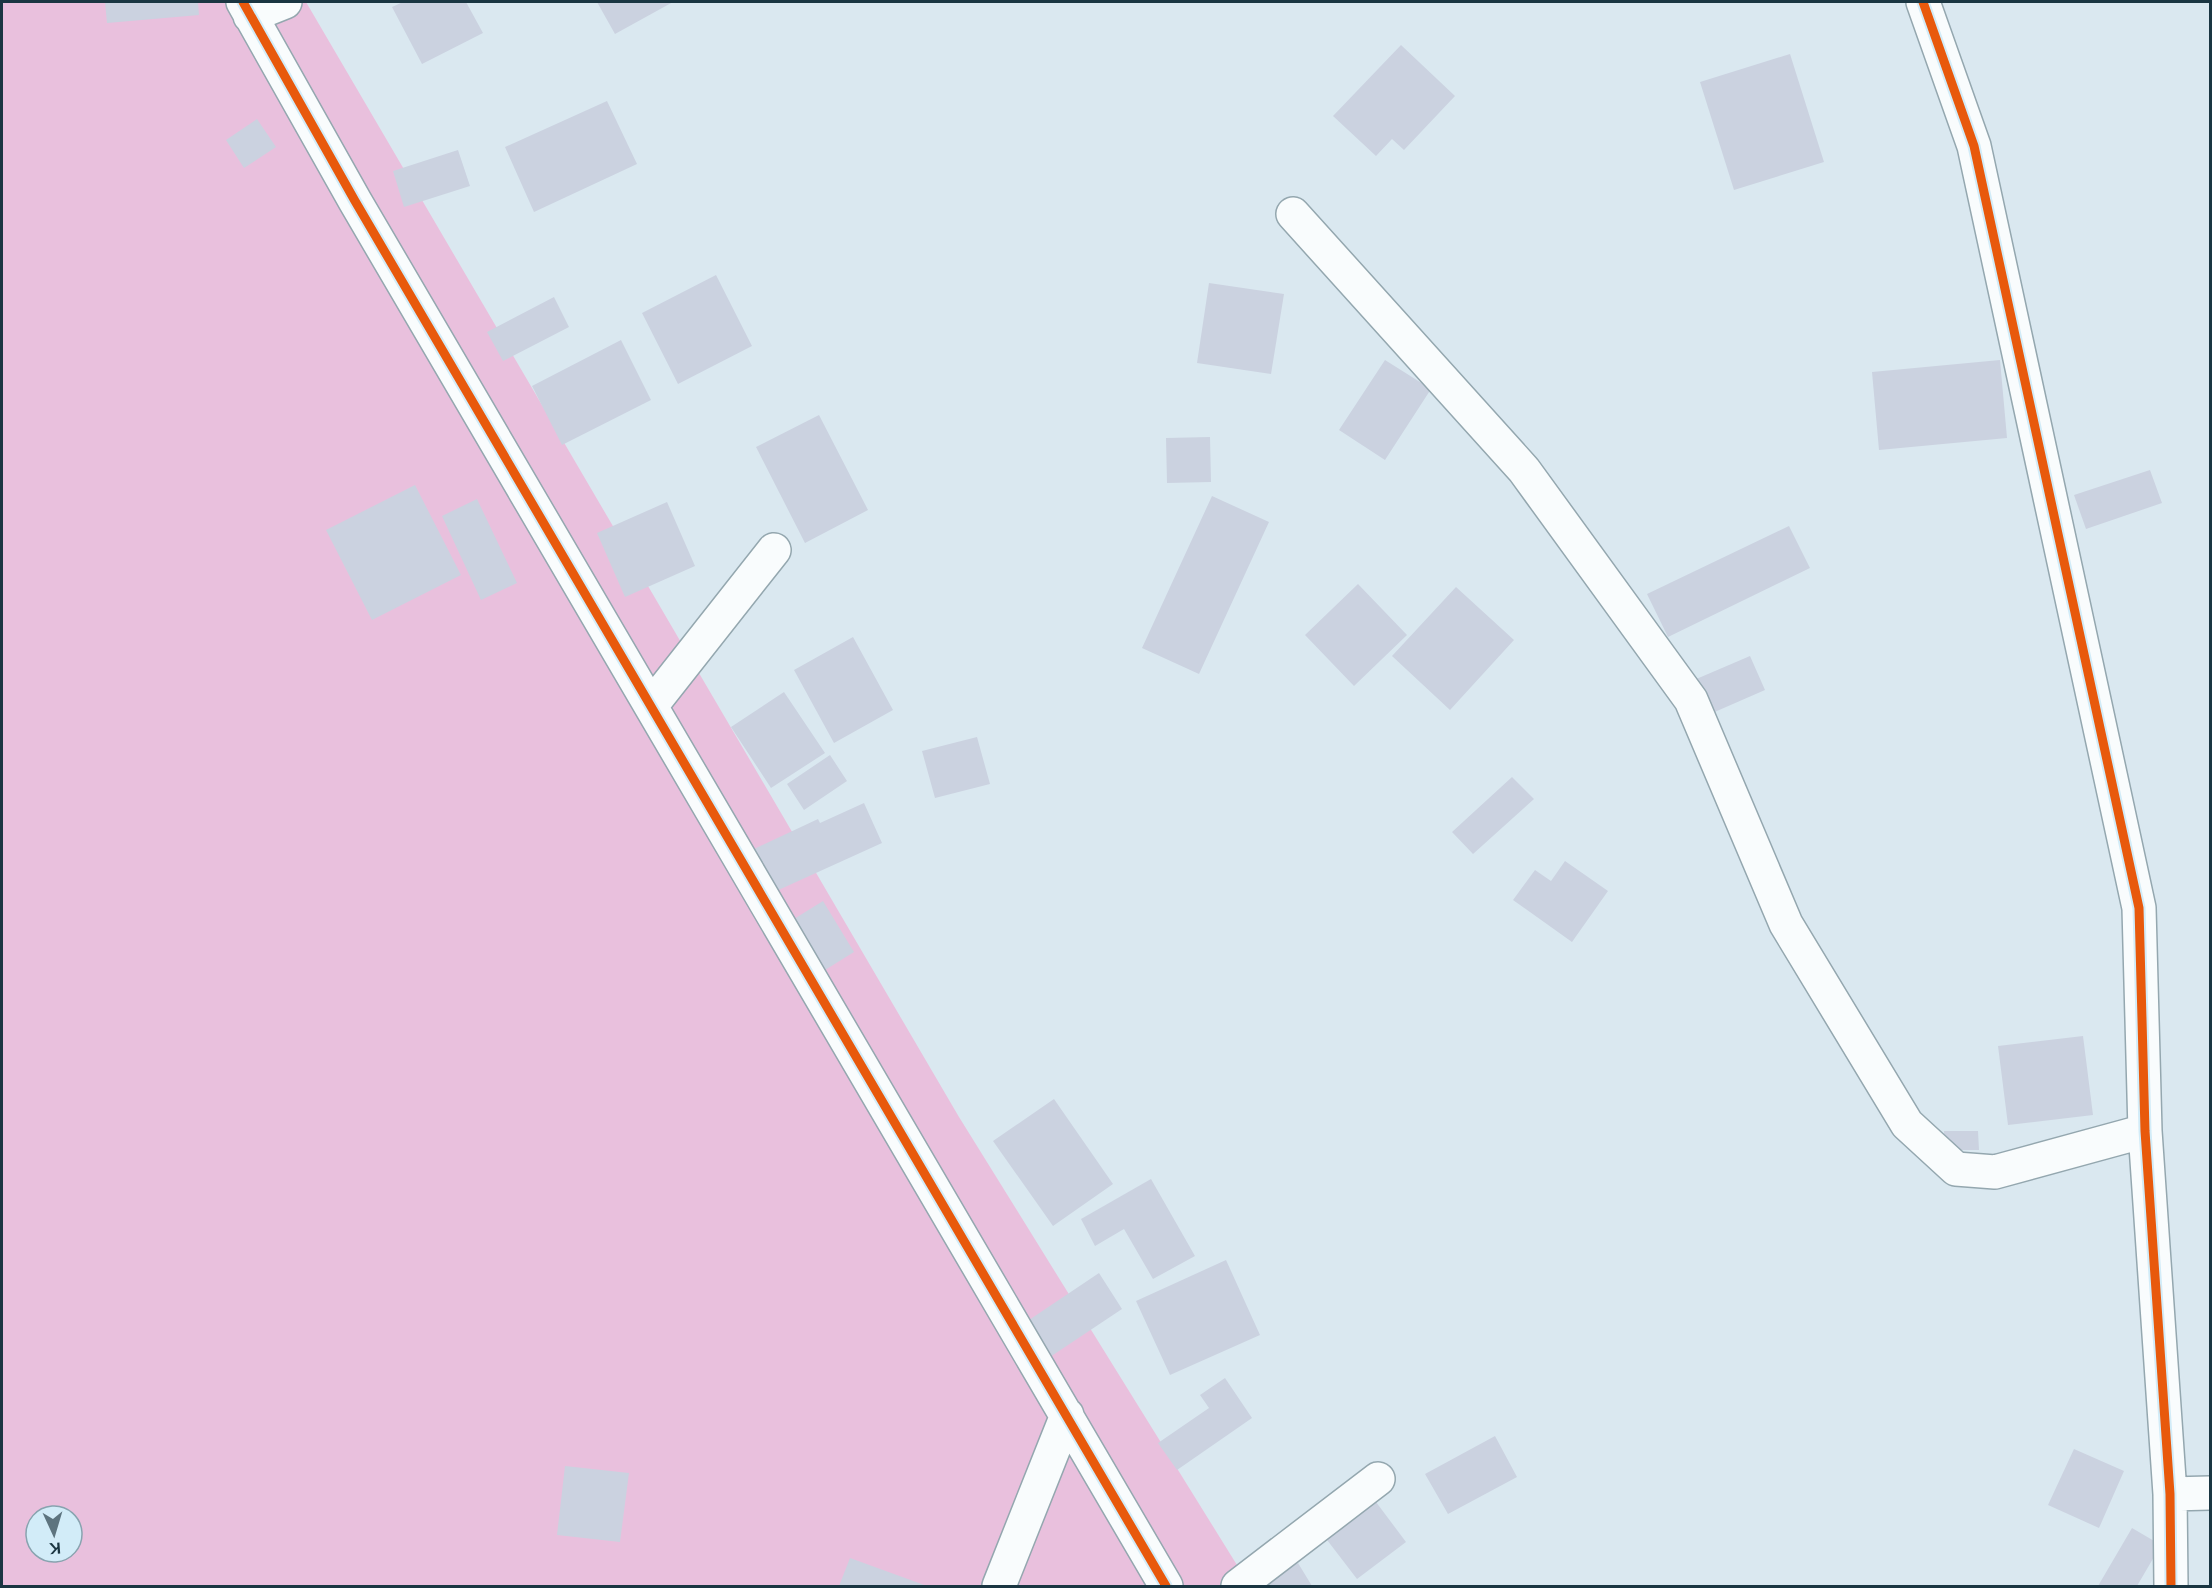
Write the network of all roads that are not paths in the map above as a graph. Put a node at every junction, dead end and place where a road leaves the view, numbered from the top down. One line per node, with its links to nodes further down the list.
1 (285, 2): 3 (street)
2 (1923, 2): 7 (street)
3 (247, 9): 6 (street)
4 (1293, 214): 7 (street)
5 (774, 550): 6 (street)
6 (651, 706): 8 (street)
7 (2145, 1131): 11 (street)
8 (1067, 1415): 12 (street); 13 (street)
9 (1378, 1479): 14 (street)
10 (2211, 1493): 11 (street)
11 (2170, 1494): 15 (street)
12 (999, 1587)
13 (1166, 1587)
14 (1238, 1587)
15 (2171, 1587)

